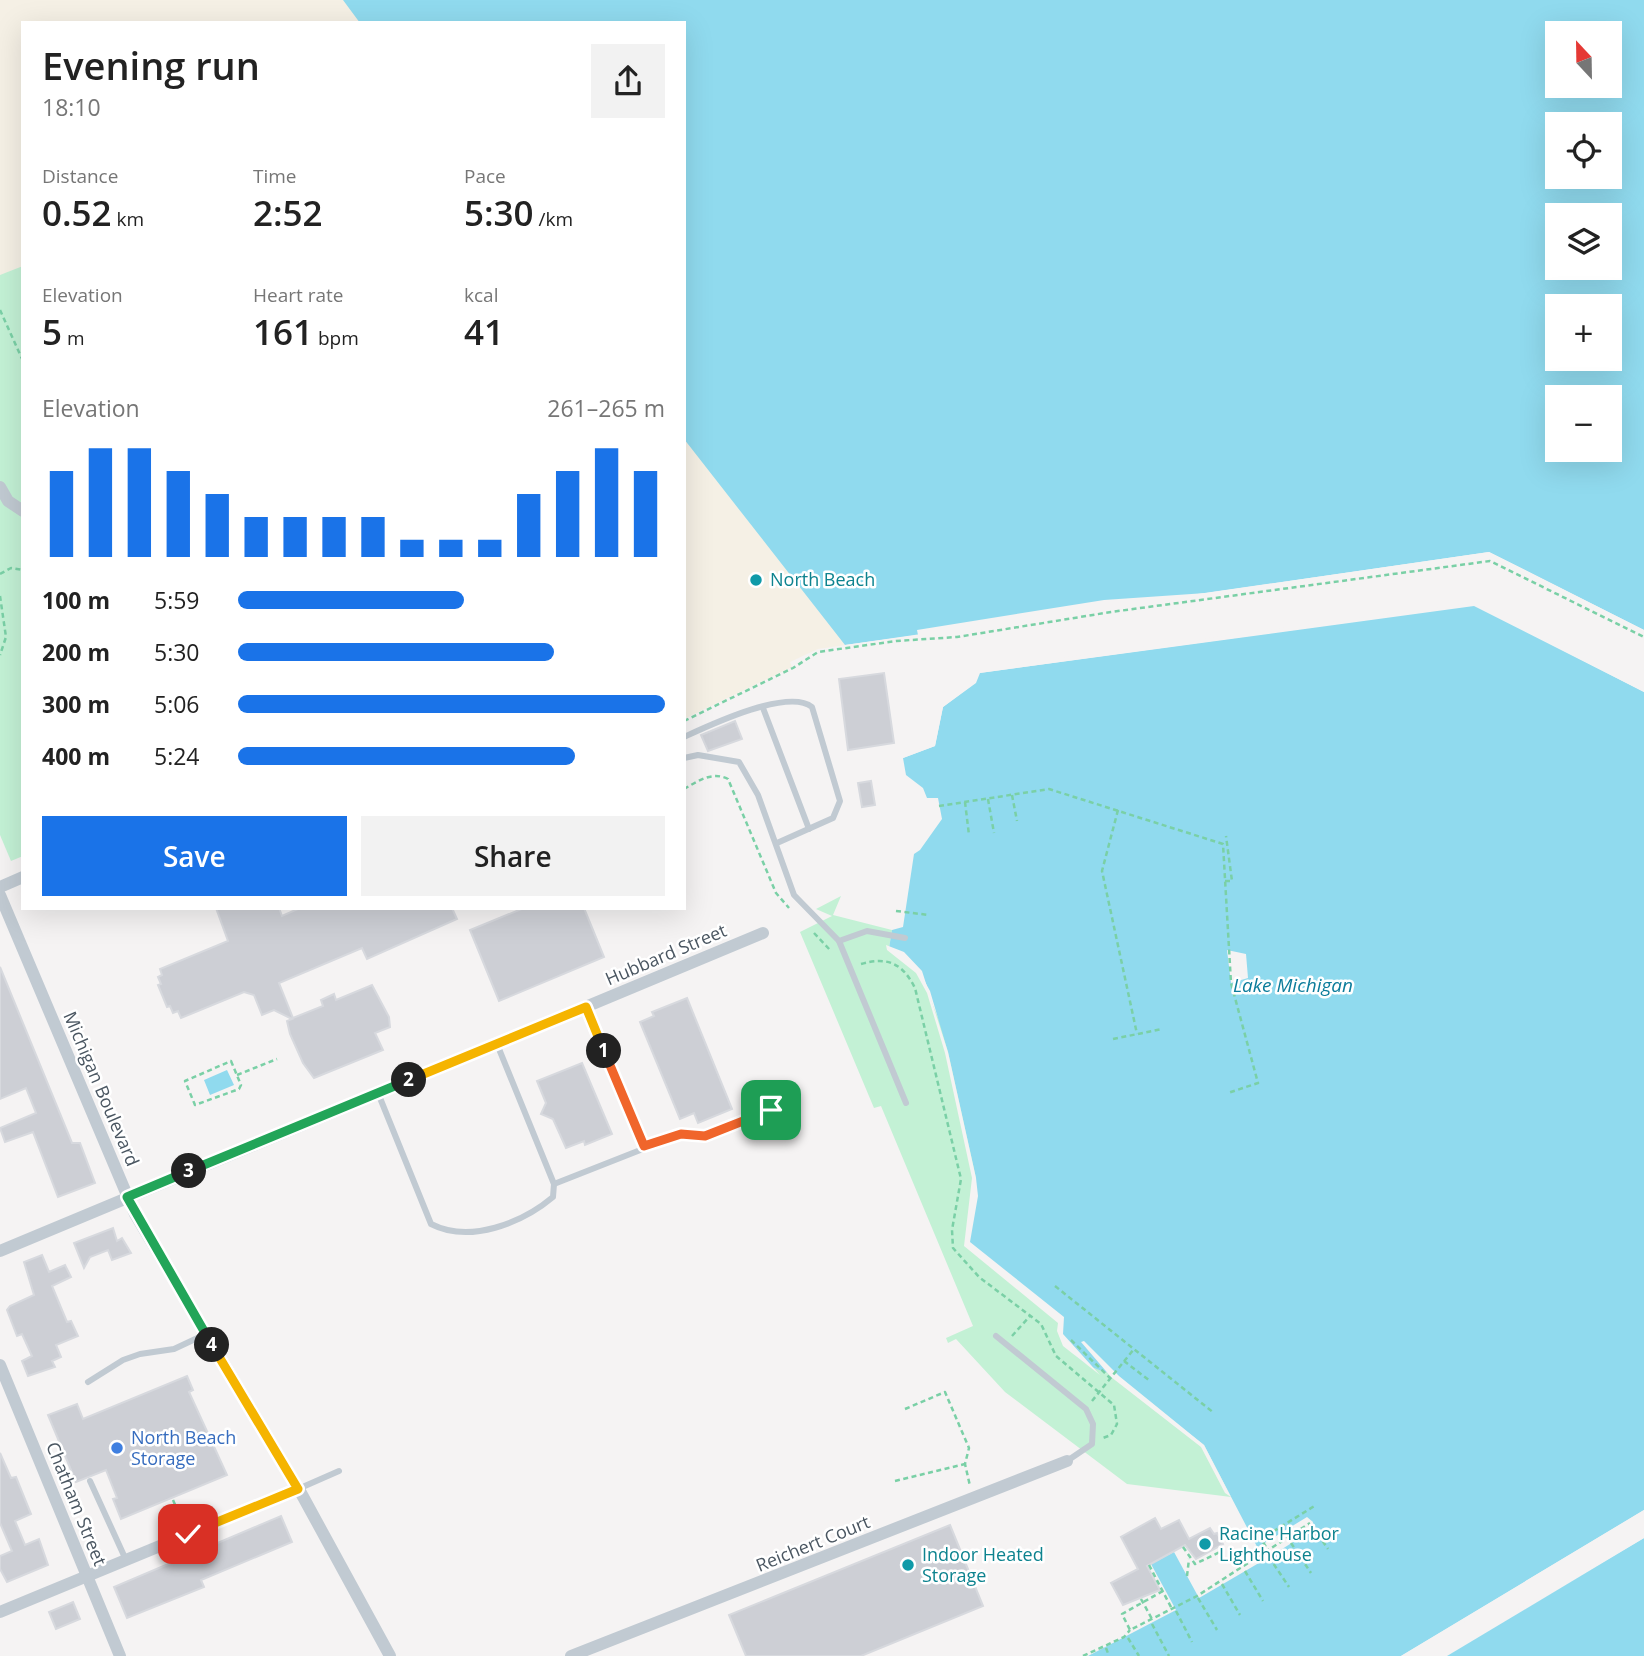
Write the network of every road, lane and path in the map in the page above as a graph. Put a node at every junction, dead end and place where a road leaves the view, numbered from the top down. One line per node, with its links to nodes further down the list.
1 (0, 310): 2 (path)
2 (21, 357)
3 (0, 488): 4 (street)
4 (21, 510)
5 (21, 570): 6 (path)
6 (0, 574)
7 (0, 596): 9 (path)
8 (1644, 637): 11 (path)
9 (0, 655)
10 (763, 708): 12 (lane); 20 (lane); 20 (lane)
11 (686, 720)
12 (686, 736)
13 (686, 758): 24 (lane)
14 (1012, 795): 15 (path); 18 (path); 19 (path)
15 (988, 799): 16 (path); 21 (path)
16 (965, 802): 17 (path); 22 (path)
17 (939, 806)
18 (1118, 810): 26 (path); 36 (path)
19 (1017, 821)
20 (809, 829): 24 (lane)
21 (994, 833)
22 (969, 835)
23 (1226, 836): 26 (path)
24 (777, 843): 33 (lane)
25 (21, 878): 27 (street)
26 (1225, 881): 42 (path)
27 (0, 887)
28 (0, 895): 47 (street, Michigan Boulevard)
29 (897, 911): 30 (path)
30 (929, 915)
31 (763, 933): 34 (street, Hubbard Street)
32 (905, 938): 33 (lane)
33 (839, 941): 43 (lane)
34 (586, 1007): 38 (street, Hubbard Street); 45 (lane)
35 (1162, 1030): 36 (path)
36 (1137, 1034): 37 (path)
37 (1113, 1039)
38 (496, 1044): 41 (street, Hubbard Street); 46 (lane)
39 (277, 1059): 40 (path)
40 (237, 1075): 40 (path)
41 (378, 1093): 46 (lane); 47 (street, Hubbard Street)
42 (1228, 1093)
43 (906, 1103)
44 (771, 1110): 45 (lane)
45 (644, 1146): 46 (lane)
46 (554, 1184)
47 (127, 1197): 48 (street, Hubbard Street); 51 (street, Michigan Boulevard)
48 (0, 1251)
49 (1055, 1286): 57 (path)
50 (1030, 1316): 55 (path)
51 (206, 1334): 62 (lane); 71 (street, Michigan Boulevard)
52 (996, 1336): 55 (lane)
53 (1079, 1339): 56 (path)
54 (1071, 1340): 56 (path)
55 (1005, 1343): 64 (lane)
56 (1076, 1344): 60 (path)
57 (1134, 1349): 58 (path); 65 (path)
58 (1124, 1361): 60 (path); 61 (path)
59 (0, 1365): 89 (street, Chatham Street)
60 (1110, 1378): 64 (path)
61 (1150, 1381)
62 (88, 1382)
63 (905, 1409): 67 (path)
64 (1086, 1409): 66 (lane)
65 (1214, 1413)
66 (1067, 1461): 72 (street, Reichert Court)
67 (965, 1464): 70 (path); 72 (path)
68 (340, 1471): 71 (lane)
69 (90, 1481): 85 (lane)
70 (895, 1481)
71 (298, 1489): 85 (street); 107 (street, Michigan Boulevard)
72 (975, 1497): 109 (street, Reichert Court)
73 (173, 1500): 75 (path)
74 (1316, 1505): 76 (path)
75 (176, 1507)
76 (1275, 1531): 77 (path); 82 (path)
77 (1266, 1536)
78 (1291, 1543): 88 (path)
79 (1220, 1545): 84 (path)
80 (1183, 1547): 84 (path)
81 (1328, 1549): 82 (path)
82 (1268, 1550): 94 (path)
83 (1269, 1557): 92 (path)
84 (1189, 1559): 90 (path)
85 (125, 1560): 89 (street)
86 (1149, 1565): 93 (path)
87 (1245, 1571): 96 (path)
88 (1311, 1573)
89 (87, 1576): 98 (street); 108 (street, Chatham Street)
90 (1186, 1576)
91 (1222, 1584): 99 (path)
92 (1289, 1587)
93 (1163, 1591): 95 (path); 97 (path)
94 (1198, 1597): 97 (path); 103 (path)
95 (1142, 1601): 100 (path); 102 (path)
96 (1263, 1601)
97 (1174, 1609): 100 (path); 105 (path)
98 (0, 1612)
99 (1240, 1615)
100 (1152, 1619): 102 (path)
101 (1152, 1624): 113 (path)
102 (1130, 1630): 110 (path)
103 (1217, 1630)
104 (1128, 1638): 112 (path)
105 (1192, 1642)
106 (1106, 1648): 111 (path)
107 (384, 1654)
108 (120, 1656)
109 (571, 1656)
110 (1083, 1656)
111 (1109, 1656)
112 (1139, 1656)
113 (1169, 1656)

